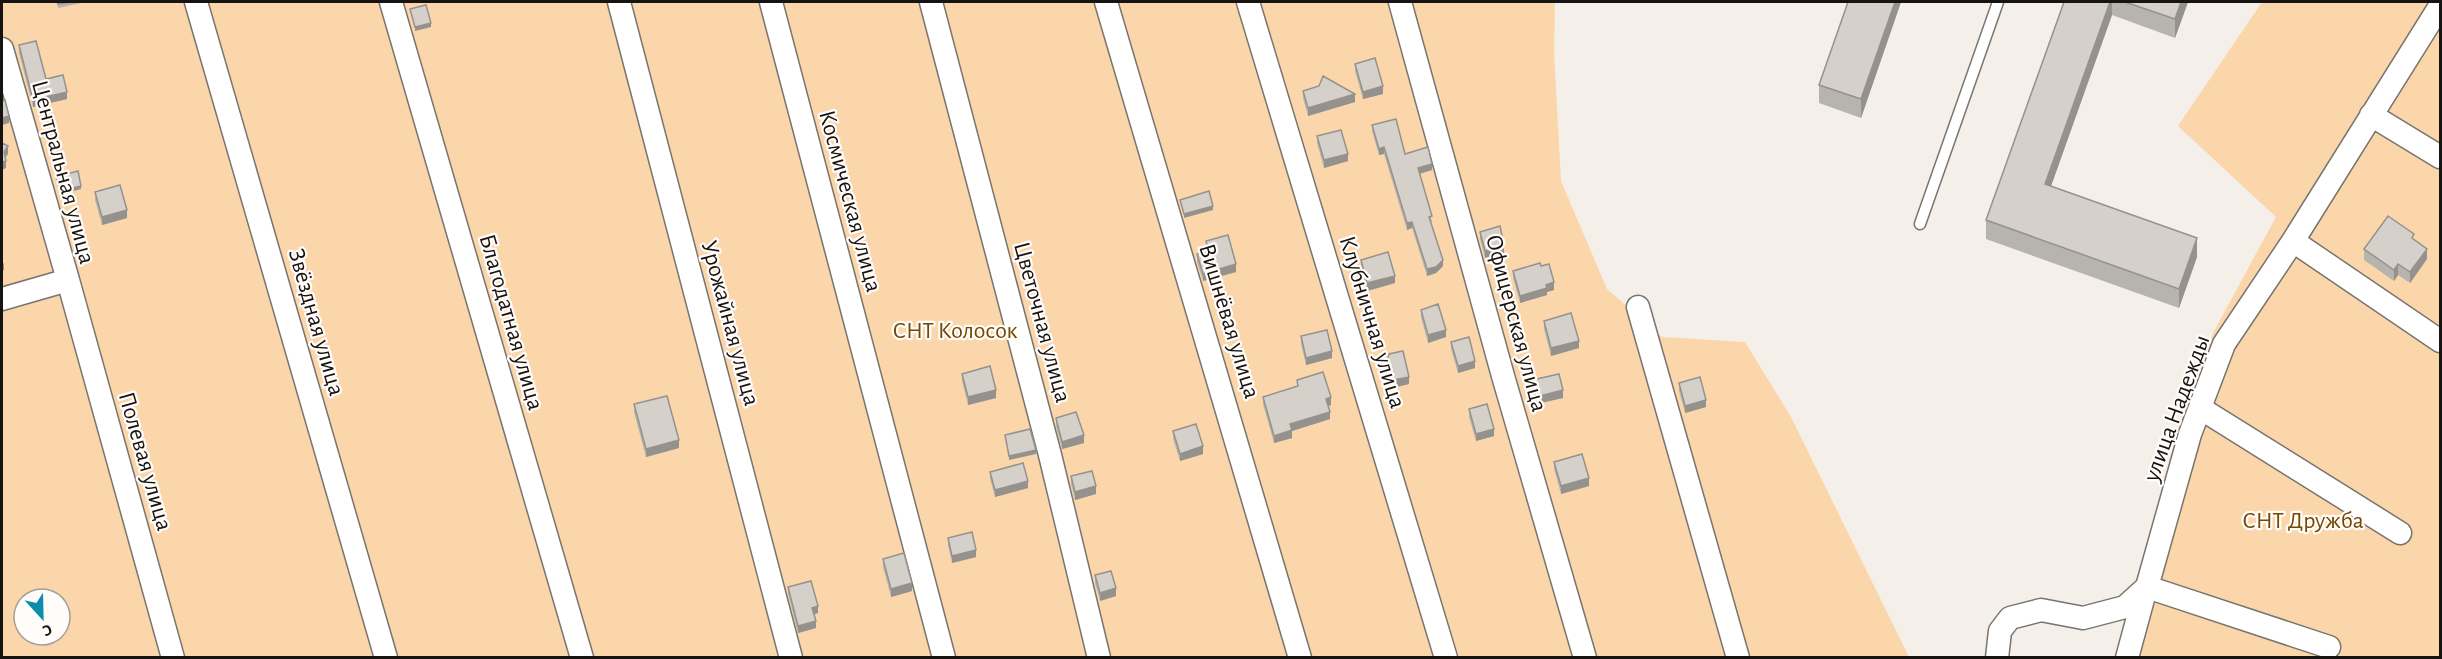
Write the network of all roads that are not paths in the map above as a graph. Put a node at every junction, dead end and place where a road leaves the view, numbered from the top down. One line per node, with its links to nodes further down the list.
1 (196, 2): 25 (street, Звёздная улица)
2 (391, 2): 26 (street, Благодатная улица)
3 (619, 2): 27 (street, Урожайная улица)
4 (771, 2): 28 (street, Космическая улица)
5 (931, 2): 29 (street, Цветочная улица)
6 (1106, 2): 30 (street, Вишнёвая улица)
7 (1248, 2): 31 (street, Клубничная улица)
8 (1400, 2): 32 (street, Офицерская улица)
9 (1998, 2): 14 (lane)
10 (2440, 6): 12 (street, улица Надежды)
11 (2, 49): 16 (street, Центральная улица)
12 (2371, 115): 13 (street); 15 (street, улица Надежды)
13 (2440, 157)
14 (1920, 224)
15 (2293, 241): 19 (street); 20 (street, улица Надежды)
16 (68, 280): 17 (street, Центральная улица); 24 (street, Полевая улица)
17 (2, 299)
18 (1638, 307): 33 (street)
19 (2440, 341)
20 (2200, 408): 21 (street); 22 (street, улица Надежды)
21 (2400, 533)
22 (2147, 586): 23 (street); 34 (street); 35 (street, улица Надежды)
23 (2329, 647)
24 (173, 657)
25 (386, 657)
26 (582, 657)
27 (791, 657)
28 (944, 657)
29 (1099, 657)
30 (1300, 657)
31 (1446, 657)
32 (1585, 657)
33 (1738, 657)
34 (1997, 657)
35 (2127, 657)

